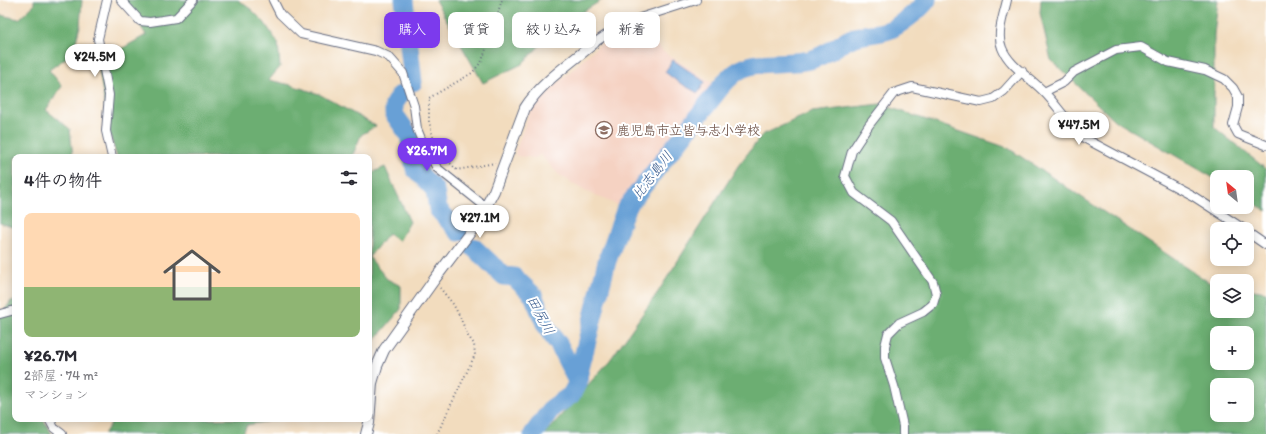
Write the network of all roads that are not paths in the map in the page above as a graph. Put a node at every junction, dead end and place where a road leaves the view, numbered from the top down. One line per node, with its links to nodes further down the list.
1 (107, 0): 12 (street)
2 (121, 0): 3 (street)
3 (193, 0)
4 (272, 0): 13 (street)
5 (696, 0): 7 (street)
6 (1007, 0): 9 (street)
7 (596, 42)
8 (588, 48): 13 (street)
9 (1022, 72): 10 (street); 24 (street)
10 (1044, 92): 11 (street); 14 (street)
11 (1266, 145)
12 (111, 154)
13 (486, 208): 19 (street)
14 (1233, 222)
15 (1254, 237): 16 (street)
16 (1266, 245)
17 (12, 311): 18 (street)
18 (0, 314)
19 (372, 383)
20 (51, 422): 22 (street)
21 (369, 422): 23 (street)
22 (62, 434)
23 (366, 434)
24 (903, 434)

